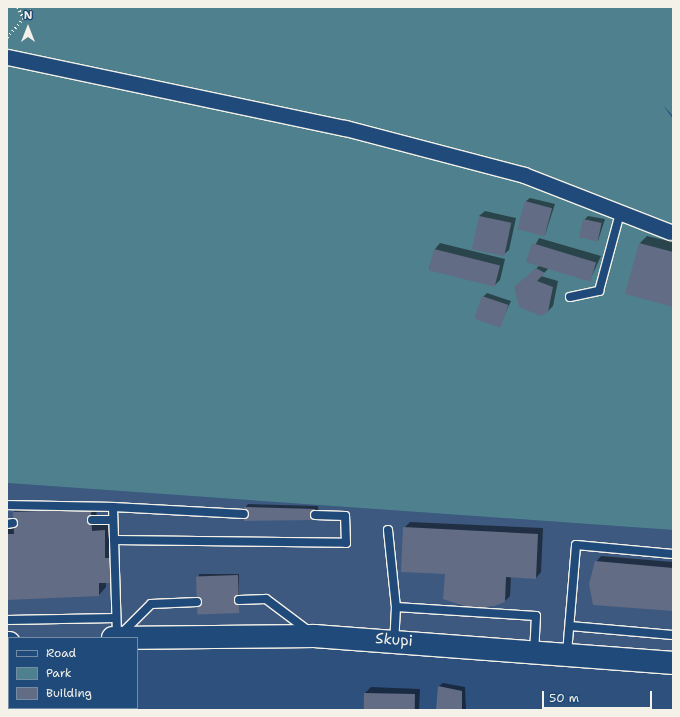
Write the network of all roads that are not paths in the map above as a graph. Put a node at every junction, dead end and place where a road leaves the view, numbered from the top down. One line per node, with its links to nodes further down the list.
1 (7, 57): 2 (street)
2 (620, 212): 3 (street); 4 (lane)
3 (670, 232)
4 (570, 297)
5 (7, 505): 6 (lane)
6 (113, 506): 7 (lane); 10 (lane)
7 (244, 514)
8 (315, 515): 12 (lane)
9 (92, 520): 10 (lane)
10 (114, 520): 12 (lane)
11 (388, 530): 16 (lane)
12 (114, 540): 19 (lane)
13 (673, 554): 18 (lane)
14 (239, 600): 21 (lane)
15 (197, 602): 19 (lane)
16 (396, 607): 22 (lane); 23 (lane)
17 (7, 620): 19 (lane)
18 (570, 626): 20 (lane); 24 (lane)
19 (115, 631): 21 (street, Skupi)
20 (673, 635)
21 (315, 636): 22 (street, Skupi)
22 (394, 640): 23 (street, Skupi)
23 (534, 651): 24 (street, Skupi)
24 (567, 653): 25 (street, Skupi)
25 (673, 663)

